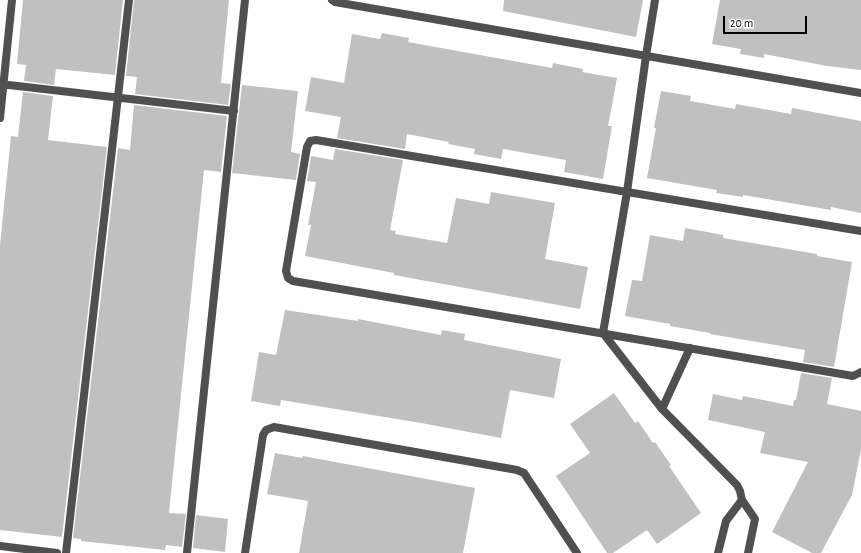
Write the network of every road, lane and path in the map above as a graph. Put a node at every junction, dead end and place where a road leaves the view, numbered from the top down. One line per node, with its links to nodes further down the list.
1 (12, 0): 7 (street)
2 (129, 0): 9 (street)
3 (245, 0): 10 (street)
4 (332, 0): 6 (street)
5 (655, 0): 6 (street)
6 (646, 56): 8 (street); 12 (street)
7 (2, 84): 9 (street); 11 (street)
8 (861, 93)
9 (118, 98): 10 (street); 21 (street)
10 (234, 110): 22 (street)
11 (0, 118)
12 (627, 192): 13 (street); 14 (street); 14 (street)
13 (861, 231)
14 (603, 333): 15 (street); 17 (street)
15 (690, 348): 16 (street); 17 (street)
16 (861, 372)
17 (662, 409): 18 (street)
18 (742, 500): 25 (street); 26 (street)
19 (0, 546): 20 (street)
20 (57, 553)
21 (66, 553)
22 (187, 553)
23 (246, 553): 24 (street)
24 (577, 553)
25 (718, 553)
26 (748, 553)

